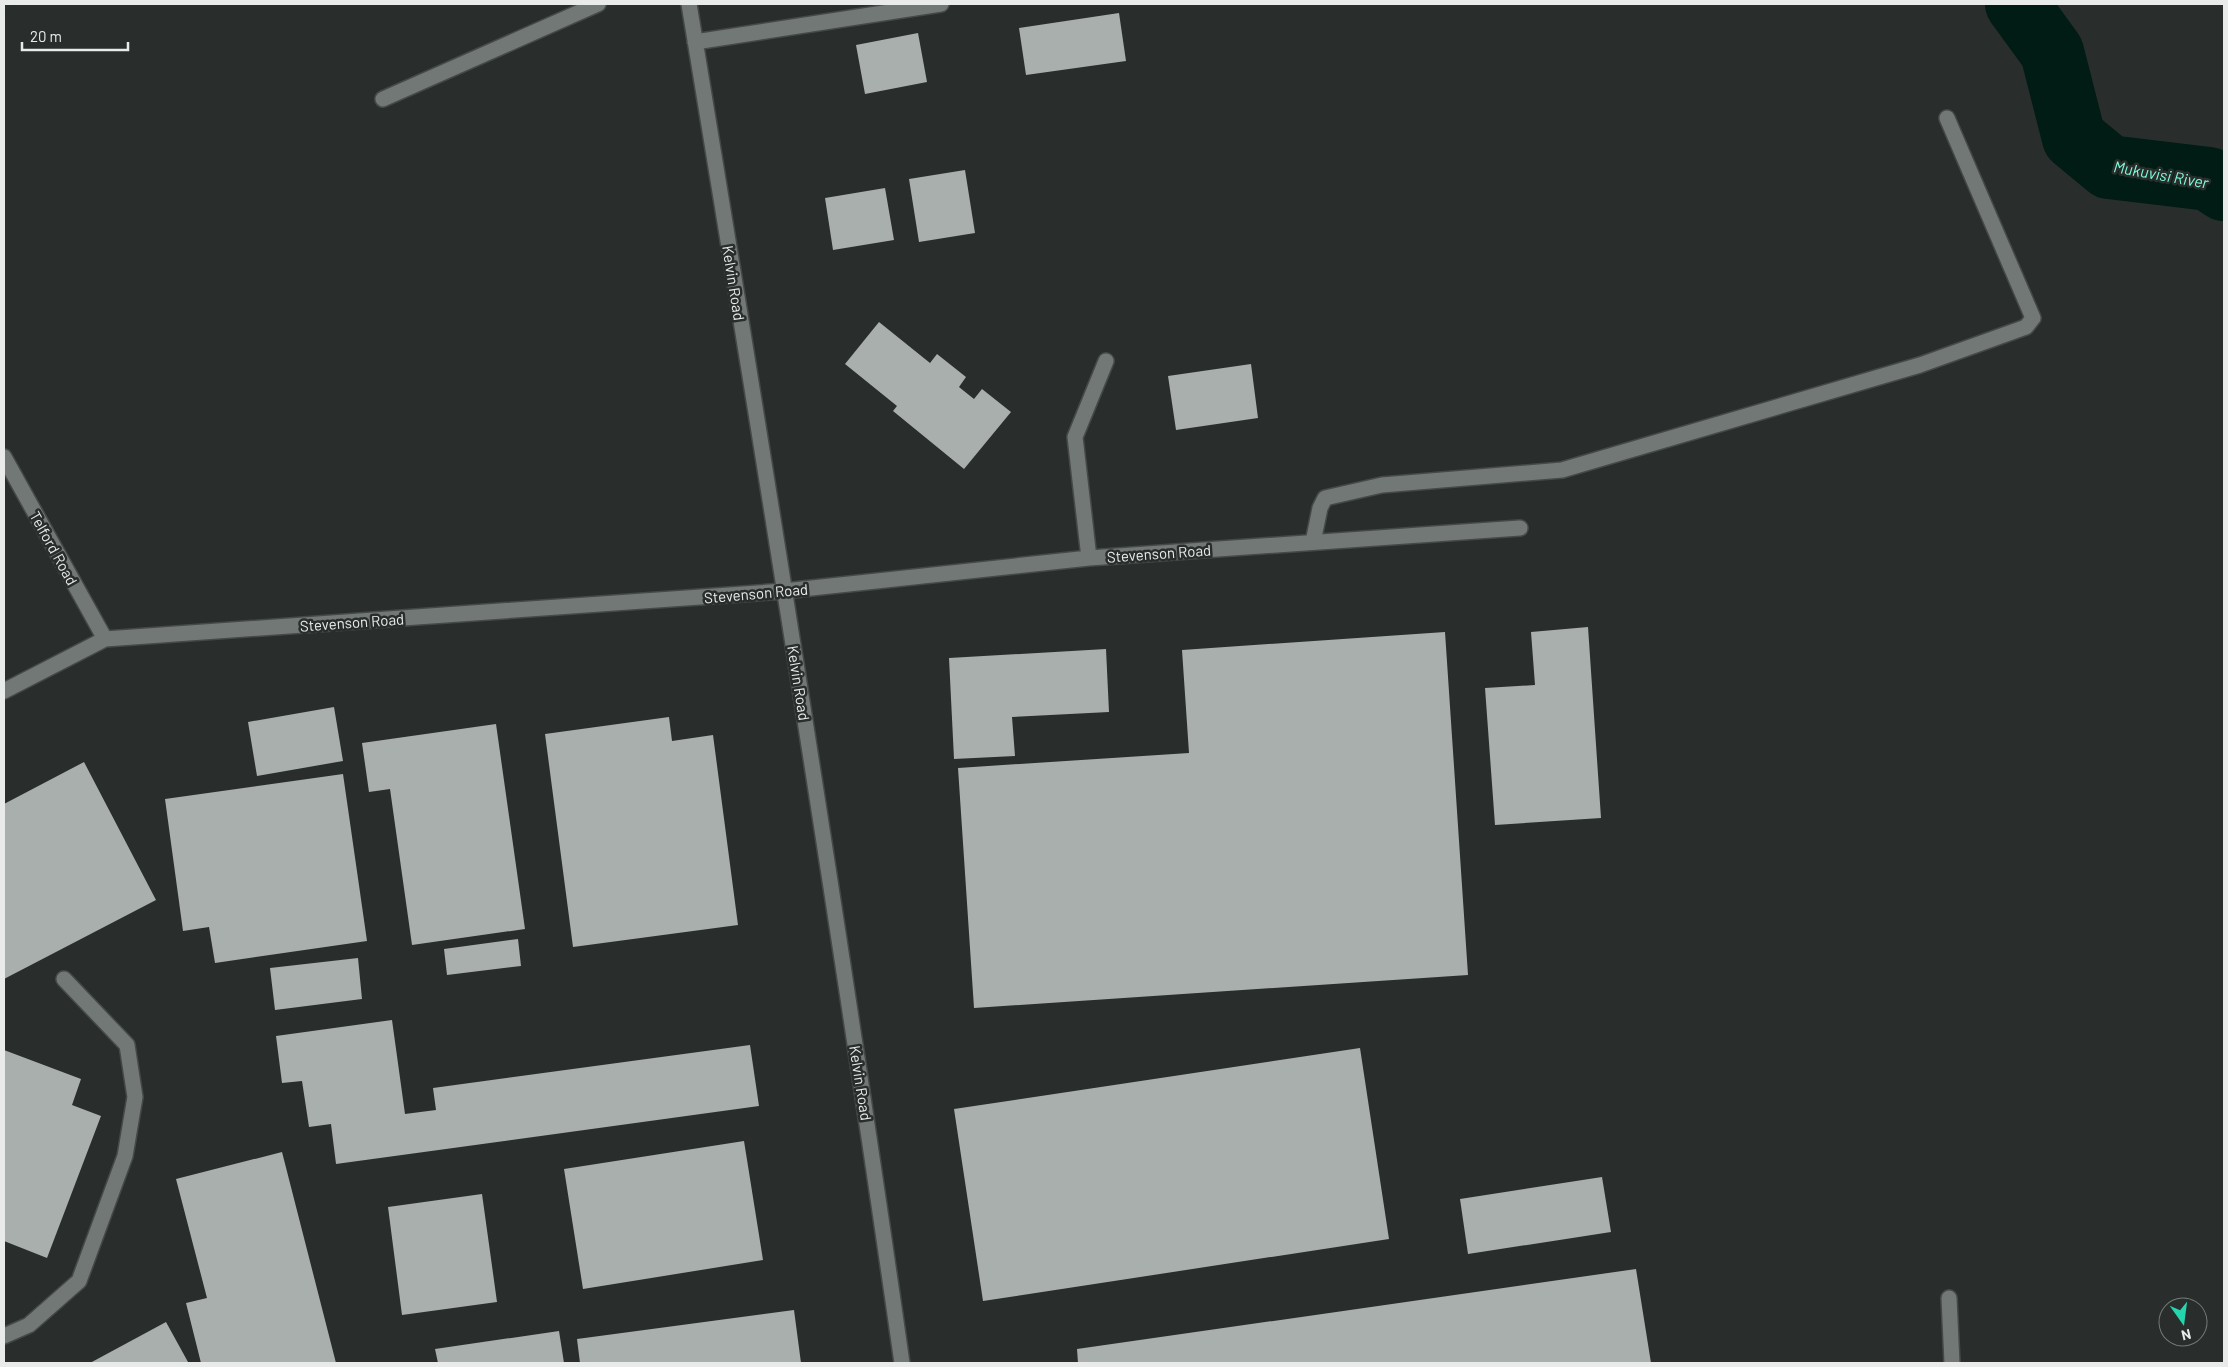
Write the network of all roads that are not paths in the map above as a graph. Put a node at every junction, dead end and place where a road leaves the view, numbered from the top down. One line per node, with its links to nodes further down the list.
1 (598, 4): 5 (street)
2 (689, 4): 4 (street, Kelvin Road)
3 (941, 4): 4 (street)
4 (695, 42): 12 (street, Kelvin Road)
5 (383, 99)
6 (1947, 118): 10 (street)
7 (1106, 361): 11 (street)
8 (4, 457): 13 (street, Telford Road)
9 (1520, 528): 10 (street, Stevenson Road)
10 (1313, 542): 11 (street, Stevenson Road)
11 (1089, 558): 12 (street, Stevenson Road)
12 (784, 591): 13 (street, Stevenson Road); 18 (street, Kelvin Road)
13 (105, 639): 14 (street, Stevenson Road)
14 (4, 691)
15 (64, 979): 17 (street)
16 (1949, 1298): 19 (street)
17 (4, 1336)
18 (902, 1363)
19 (1952, 1363)

